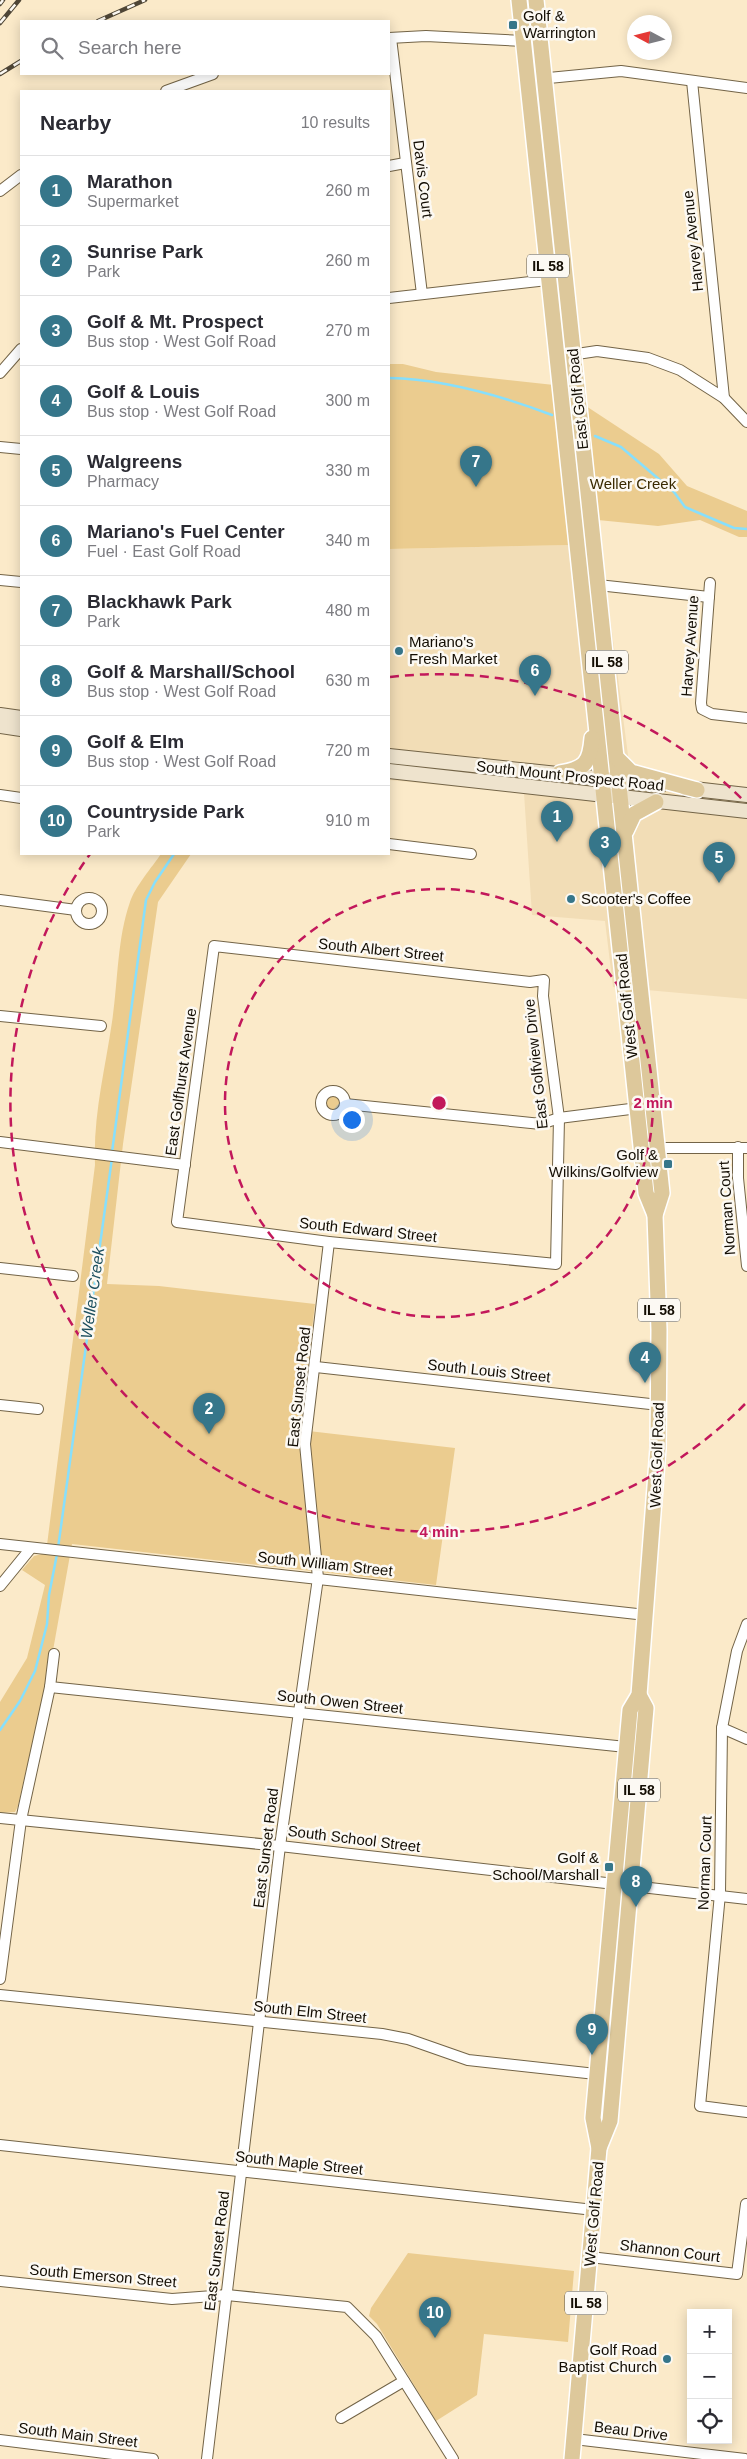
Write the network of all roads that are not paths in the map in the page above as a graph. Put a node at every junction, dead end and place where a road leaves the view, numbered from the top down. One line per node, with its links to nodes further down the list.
1 (519, 0): 5 (main road, East Golf Road / IL 58)
2 (536, 0): 4 (main road, East Golf Road / IL 58)
3 (390, 38): 5 (street); 12 (street, Davis Court)
4 (540, 40): 5 (street); 7 (main road, East Golf Road / IL 58)
5 (524, 42): 8 (main road, East Golf Road / IL 58)
6 (210, 75): 11 (street)
7 (544, 78): 8 (street); 9 (street); 16 (main road, East Golf Road / IL 58)
8 (528, 80): 17 (main road, East Golf Road / IL 58)
9 (692, 81): 10 (street); 24 (street, Harvey Avenue)
10 (747, 88)
11 (169, 90)
12 (405, 163): 13 (street); 18 (street, Davis Court)
13 (390, 166)
14 (20, 176): 15 (street)
15 (0, 191)
16 (566, 278): 17 (street); 21 (main road, East Golf Road / IL 58)
17 (549, 280): 18 (street); 22 (main road, East Golf Road / IL 58)
18 (422, 294): 19 (street)
19 (390, 298)
20 (20, 350): 23 (street)
21 (573, 354): 22 (street); 24 (street); 30 (main road, East Golf Road / IL 58)
22 (557, 356): 33 (main road, East Golf Road / IL 58)
23 (0, 373)
24 (724, 398): 25 (street)
25 (747, 422)
26 (0, 446): 27 (street)
27 (20, 449)
28 (0, 580): 29 (street)
29 (20, 582)
30 (598, 584): 32 (street); 40 (main road, East Golf Road / IL 58)
31 (710, 584): 32 (street, Harvey Avenue)
32 (709, 597): 36 (street, Harvey Avenue)
33 (595, 709): 42 (main road); 43 (main road, East Golf Road / IL 58)
34 (0, 715): 35 (main road)
35 (20, 718)
36 (747, 718)
37 (0, 726): 38 (main road)
38 (20, 729)
39 (390, 756): 42 (main road, South Mount Prospect Road)
40 (617, 758): 44 (main road, East Golf Road / IL 58); 45 (main road)
41 (390, 771): 48 (main road, South Mount Prospect Road)
42 (560, 773): 43 (main road, South Mount Prospect Road)
43 (603, 778): 44 (main road, South Mount Prospect Road); 48 (main road, East Golf Road / IL 58)
44 (620, 780): 45 (main road, South Mount Prospect Road); 50 (main road, East Golf Road / IL 58)
45 (697, 790): 47 (main road, South Mount Prospect Road)
46 (0, 795): 49 (street)
47 (747, 795)
48 (605, 796): 50 (main road, South Mount Prospect Road); 64 (main road, West Golf Road / IL 58)
49 (20, 798)
50 (622, 798): 51 (main road, South Mount Prospect Road); 53 (main road, West Golf Road / IL 58)
51 (656, 802): 52 (main road, South Mount Prospect Road); 53 (main road)
52 (747, 811)
53 (625, 832): 63 (main road, West Golf Road / IL 58)
54 (390, 844): 55 (street)
55 (471, 854)
56 (0, 900): 57 (street)
57 (76, 910)
58 (214, 946): 59 (street, South Albert Street); 70 (street, East Golfhurst Avenue)
59 (544, 980): 65 (street, East Golfview Drive)
60 (0, 1016): 61 (street)
61 (101, 1026)
62 (345, 1104): 65 (street)
63 (654, 1106): 64 (street); 67 (main road, West Golf Road / IL 58)
64 (638, 1108): 65 (street); 68 (main road, West Golf Road / IL 58)
65 (559, 1118): 74 (street, East Golfview Drive)
66 (0, 1142): 70 (street)
67 (658, 1147): 68 (street); 69 (street); 71 (main road, West Golf Road / IL 58)
68 (642, 1148): 71 (main road, West Golf Road / IL 58)
69 (743, 1148): 75 (street, Norman Court)
70 (185, 1165): 72 (street, East Golfhurst Avenue)
71 (655, 1214): 80 (main road, West Golf Road / IL 58)
72 (177, 1222): 73 (street, South Edward Street)
73 (329, 1242): 74 (street, South Edward Street); 78 (street, East Sunset Road)
74 (556, 1264)
75 (747, 1266)
76 (0, 1268): 77 (street)
77 (73, 1276)
78 (316, 1367): 80 (street, South Louis Street); 84 (street, East Sunset Road)
79 (0, 1405): 81 (street)
80 (659, 1405): 86 (main road, West Golf Road / IL 58)
81 (38, 1409)
82 (0, 1544): 83 (street, South William Street)
83 (31, 1548): 84 (street, South William Street); 85 (street)
84 (318, 1578): 86 (street, South William Street); 91 (street, East Sunset Road)
85 (0, 1586)
86 (646, 1614): 90 (main road, West Golf Road / IL 58)
87 (747, 1624): 92 (street, Norman Court)
88 (54, 1654): 89 (street)
89 (50, 1687): 91 (street, South Owen Street); 96 (street)
90 (639, 1695): 94 (main road, West Golf Road / IL 58); 99 (main road, West Golf Road / IL 58)
91 (299, 1712): 94 (street, South Owen Street); 97 (street, East Sunset Road)
92 (722, 1728): 93 (street); 100 (street, Norman Court)
93 (747, 1739)
94 (626, 1747): 98 (main road, West Golf Road / IL 58)
95 (0, 1818): 96 (street, South School Street)
96 (21, 1820): 97 (street, South School Street); 101 (street)
97 (280, 1846): 98 (street, South School Street); 105 (street, East Sunset Road)
98 (614, 1885): 99 (street, South School Street); 106 (main road, West Golf Road / IL 58)
99 (630, 1886): 100 (street, South School Street); 107 (main road, West Golf Road / IL 58)
100 (720, 1894): 102 (street, South School Street); 108 (street, Norman Court)
101 (5, 1897): 103 (street)
102 (747, 1899)
103 (0, 1979)
104 (0, 1995): 105 (street, South Elm Street)
105 (261, 2022): 106 (street, South Elm Street); 111 (street, East Sunset Road)
106 (597, 2074): 107 (street, South Elm Street); 110 (main road, West Golf Road / IL 58)
107 (614, 2076): 110 (main road, West Golf Road / IL 58)
108 (747, 2112)
109 (0, 2145): 111 (street, South Maple Street)
110 (600, 2148): 113 (main road, West Golf Road / IL 58)
111 (242, 2172): 113 (street, South Maple Street); 116 (street, East Sunset Road)
112 (746, 2204): 114 (street, Shannon Court)
113 (594, 2210): 114 (main road, West Golf Road / IL 58)
114 (590, 2257): 119 (main road, West Golf Road / IL 58)
115 (0, 2281): 116 (street, South Emerson Street)
116 (227, 2295): 117 (street, South Emerson Street); 123 (street, East Sunset Road)
117 (404, 2381): 118 (street); 124 (street, South Emerson Street)
118 (341, 2418)
119 (574, 2439): 125 (main road, West Golf Road / IL 58); 126 (street, Beau Drive)
120 (0, 2440): 121 (street, South Main Street)
121 (80, 2455): 122 (street, South Main Street)
122 (153, 2459)
123 (207, 2459)
124 (453, 2459)
125 (572, 2459)
126 (745, 2459)

